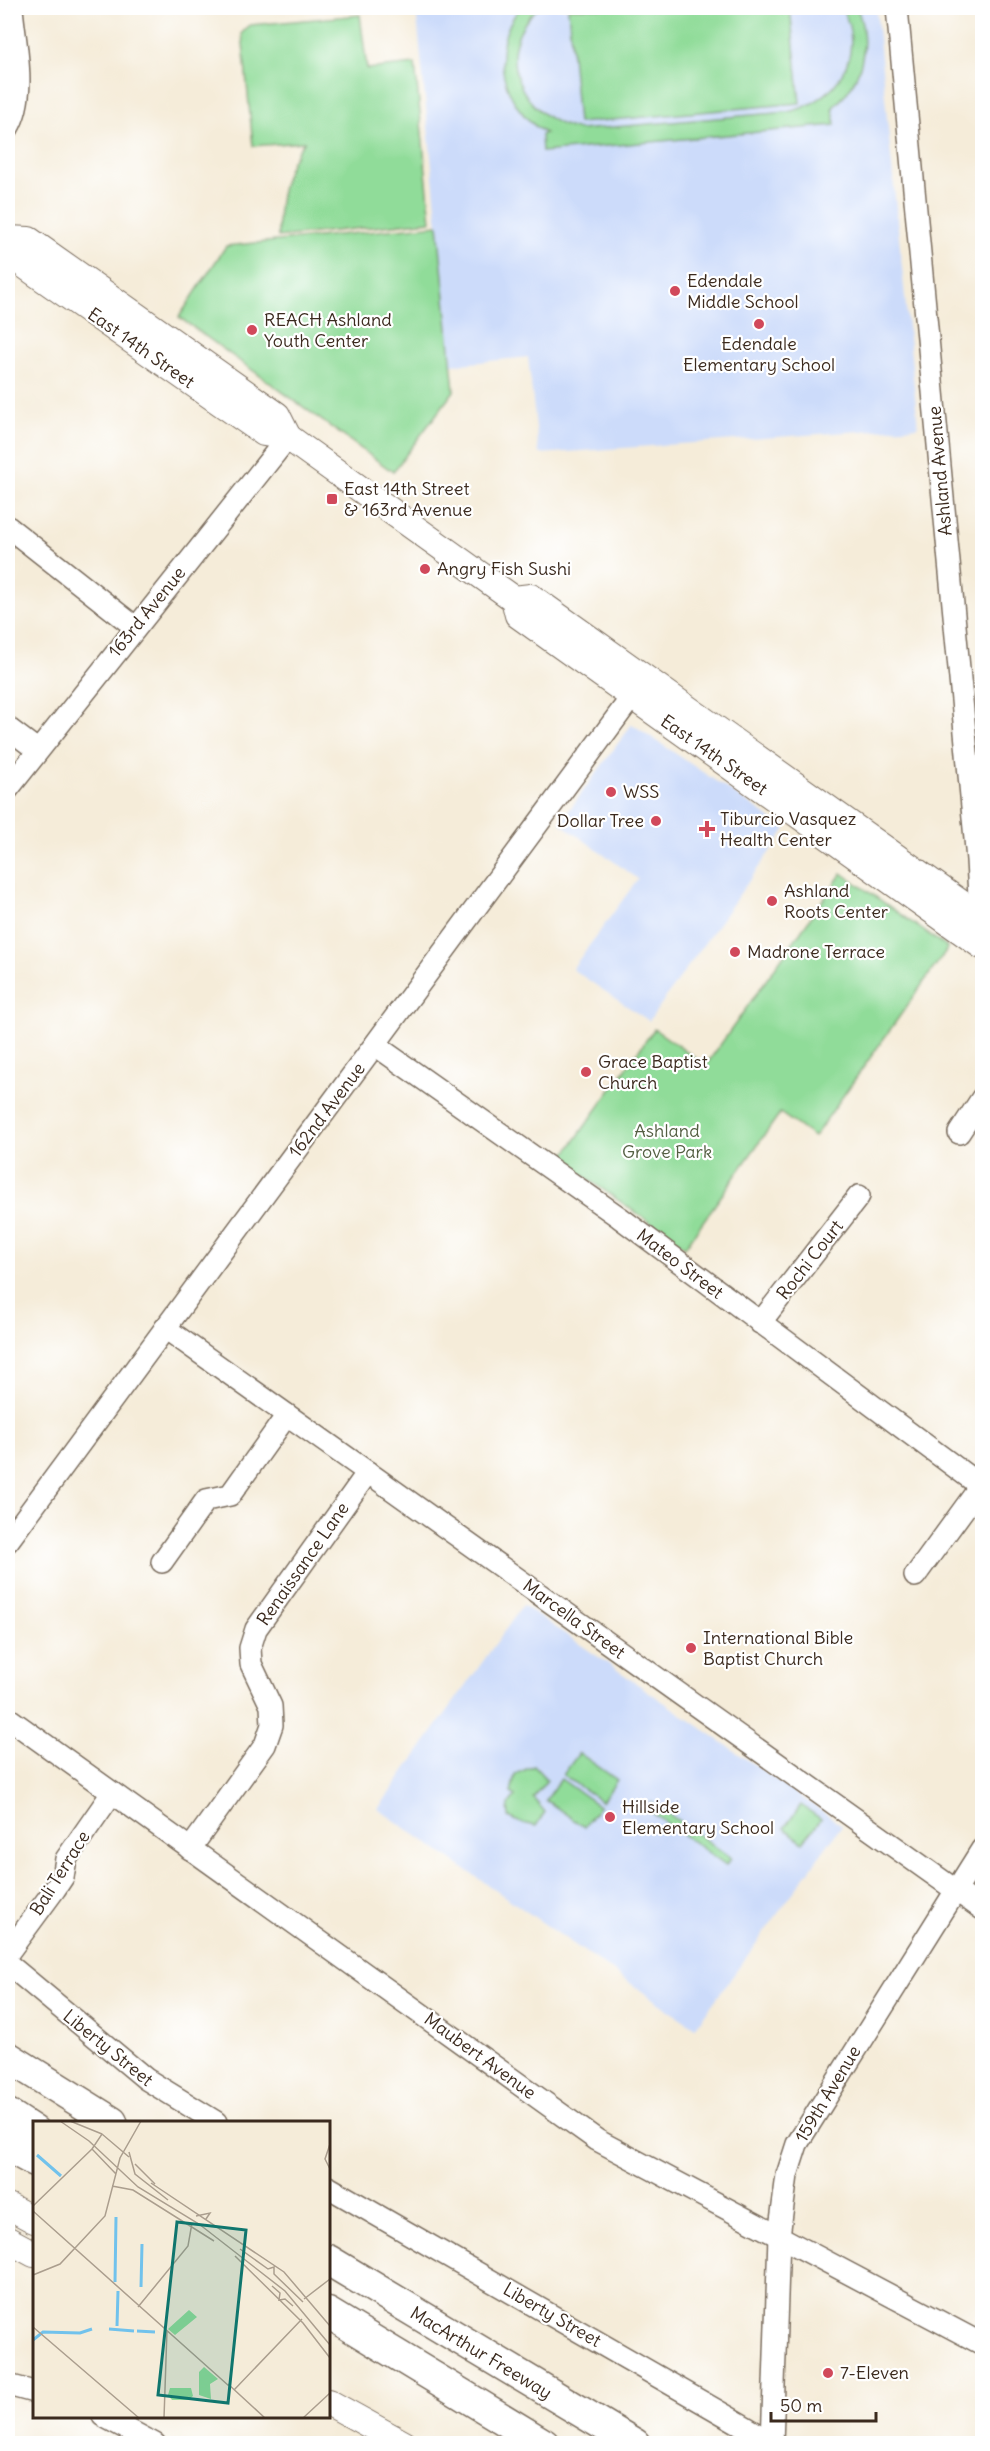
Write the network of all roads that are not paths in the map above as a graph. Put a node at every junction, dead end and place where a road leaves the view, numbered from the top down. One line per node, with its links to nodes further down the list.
1 (12, 8): 3 (street)
2 (897, 8): 12 (street, Ashland Avenue)
3 (8, 128)
4 (8, 239): 5 (main road, East 14th Street)
5 (288, 437): 7 (street, 163rd Avenue); 8 (main road, East 14th Street)
6 (8, 527): 7 (street)
7 (135, 627): 10 (street, 163rd Avenue)
8 (639, 688): 12 (main road, East 14th Street); 13 (street, 162nd Avenue)
9 (8, 728): 10 (street)
10 (37, 750): 11 (street, 163rd Avenue)
11 (8, 789)
12 (975, 927)
13 (375, 1045): 17 (street, Mateo Street); 18 (street, 162nd Avenue)
14 (982, 1098): 15 (street)
15 (959, 1133)
16 (859, 1196): 17 (street, Rochi Court)
17 (760, 1323): 21 (street, Mateo Street)
18 (165, 1328): 19 (street, Marcella Street); 22 (street, 162nd Avenue)
19 (287, 1415): 20 (street, Marcella Street); 23 (street)
20 (368, 1472): 27 (street, Renaissance Lane); 29 (street, Marcella Street)
21 (981, 1481): 24 (street)
22 (8, 1541)
23 (162, 1562)
24 (915, 1576)
25 (8, 1718): 26 (street, Maubert Avenue)
26 (112, 1793): 27 (street, Maubert Avenue); 31 (street, Bali Terrace)
27 (190, 1849): 43 (street, Maubert Avenue)
28 (982, 1849): 29 (street, 159th Avenue)
29 (957, 1891): 30 (street, Marcella Street); 43 (street, 159th Avenue)
30 (982, 1909)
31 (8, 1953)
32 (8, 1964): 36 (street, Liberty Street)
33 (8, 2057): 35 (highway)
34 (8, 2114): 37 (highway)
35 (110, 2121)
36 (214, 2121)
37 (33, 2130)
38 (8, 2147): 39 (highway)
39 (33, 2160)
40 (330, 2188): 53 (street, Liberty Street)
41 (8, 2206): 42 (main road)
42 (33, 2219)
43 (779, 2236): 48 (street, Maubert Avenue); 53 (street, 159th Avenue)
44 (8, 2240): 45 (main road)
45 (33, 2253)
46 (330, 2261): 57 (highway, MacArthur Freeway)
47 (330, 2314): 56 (highway)
48 (982, 2344)
49 (8, 2385): 50 (street)
50 (33, 2392)
51 (330, 2403): 55 (main road)
52 (107, 2418): 54 (street)
53 (773, 2443)
54 (155, 2444)
55 (404, 2444)
56 (544, 2444)
57 (635, 2444)

